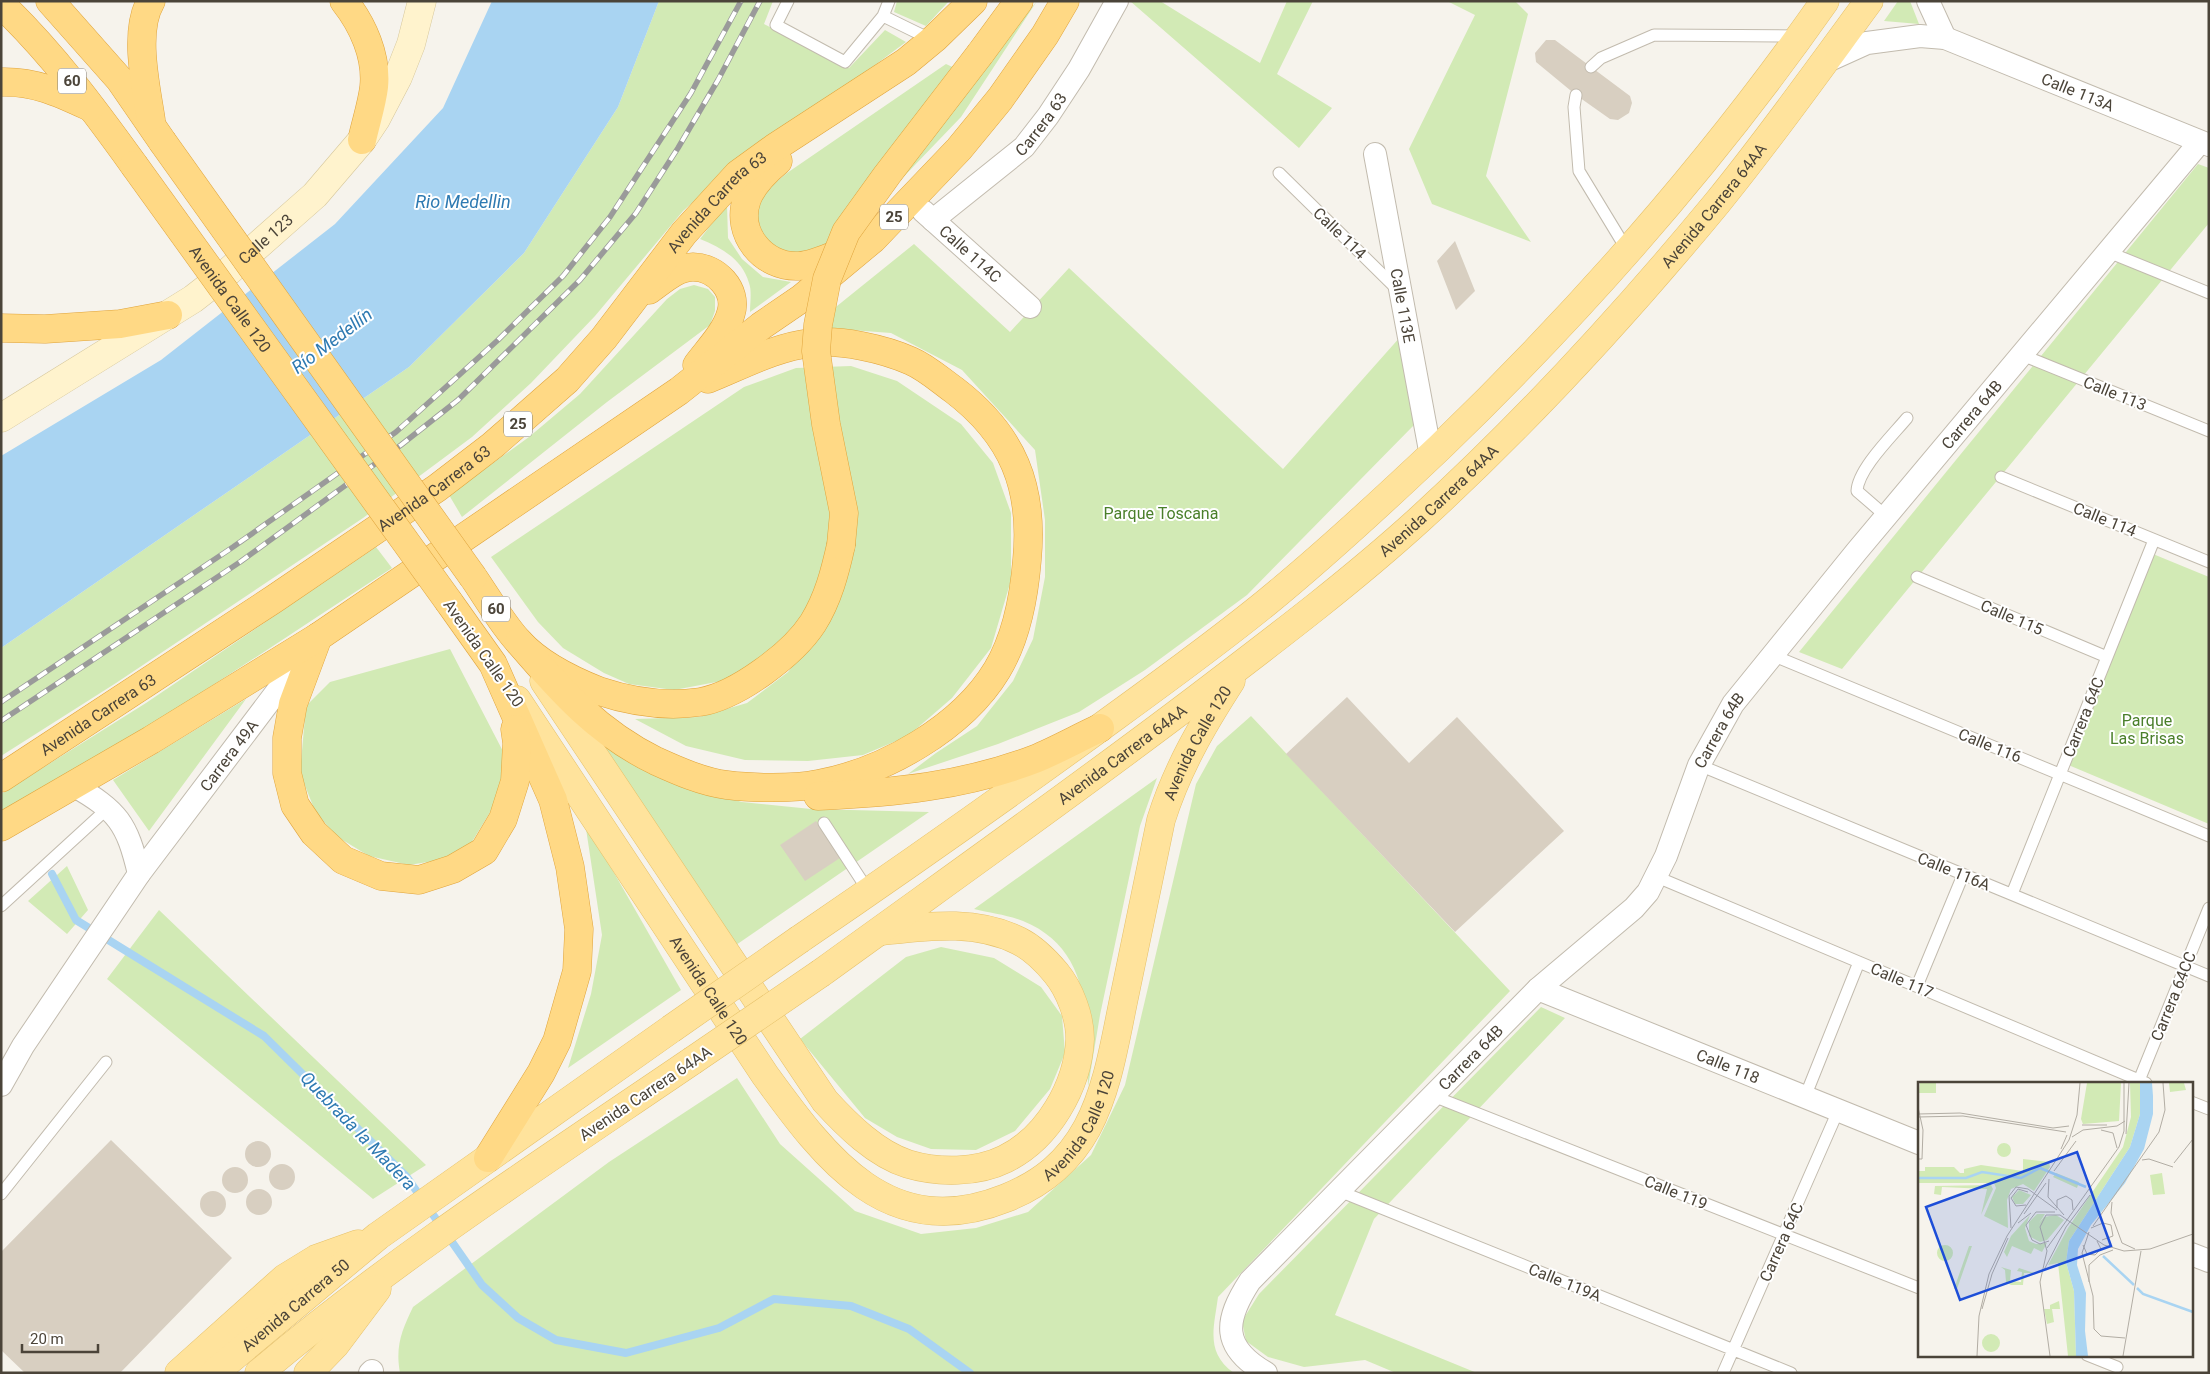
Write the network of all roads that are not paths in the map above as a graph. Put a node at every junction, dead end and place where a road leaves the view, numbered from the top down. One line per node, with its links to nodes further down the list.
1 (50, 1): 25 (highway, 60)
2 (151, 1): 25 (highway)
3 (344, 1): 26 (highway)
4 (422, 1): 26 (main road, Calle 123)
5 (788, 1): 15 (lane)
6 (889, 1): 15 (lane)
7 (973, 1): 18 (highway, Avenida Carrera 63 / 25)
8 (1019, 1): 53 (highway, Avenida Calle 120, bridge)
9 (1065, 1): 30 (highway, 25)
10 (1117, 1): 31 (street, Carrera 63)
11 (1825, 1): 16 (main road)
12 (1869, 1): 19 (main road, Avenida Carrera 64AA)
13 (1928, 1): 17 (street)
14 (1, 4): 24 (highway, 60)
15 (882, 16): 18 (lane)
16 (1800, 36): 20 (lane); 33 (main road)
17 (1946, 38): 19 (street, Calle 113A); 27 (street, Calle 113A)
18 (932, 40): 22 (highway, Avenida Carrera 63 / 25)
19 (1825, 62): 57 (main road, Avenida Carrera 64AA)
20 (1591, 66)
21 (1, 82): 24 (highway)
22 (862, 91): 32 (highway); 37 (highway, Avenida Carrera 63 / 25)
23 (1576, 95): 33 (lane)
24 (93, 108): 56 (highway, Avenida Calle 120 / 60, bridge)
25 (157, 134): 53 (highway, Avenida Calle 120 / 60, bridge)
26 (362, 140): 39 (main road, Calle 123)
27 (2205, 144): 34 (street, Carrera 64B)
28 (1375, 154): 35 (street, Calle 113E)
29 (1279, 173): 35 (lane, Calle 114)
30 (911, 201): 31 (street, Calle 114C); 32 (highway, 25)
31 (933, 220): 38 (street, Calle 114C)
32 (873, 239): 42 (highway, 25)
33 (1627, 251): 46 (main road)
34 (2108, 252): 36 (lane); 41 (street, Carrera 64B)
35 (1402, 294): 46 (street, Calle 113E)
36 (2209, 294)
37 (633, 301): 42 (highway); 61 (highway, Avenida Carrera 63 / 25)
38 (1030, 307)
39 (168, 315): 40 (highway); 43 (main road, Calle 123)
40 (1, 328)
41 (2022, 355): 45 (lane, Calle 113); 48 (street, Carrera 64B)
42 (679, 390): 52 (highway, 25); 63 (highway)
43 (1, 418)
44 (1907, 418): 48 (lane)
45 (2209, 431)
46 (1430, 456): 58 (main road)
47 (2001, 476): 49 (lane, Calle 114)
48 (1886, 517): 54 (street, Carrera 64B)
49 (2154, 540): 50 (lane, Calle 114); 55 (lane, Carrera 64C)
50 (2209, 562)
51 (1917, 577): 55 (lane, Calle 115)
52 (318, 637): 56 (highway); 62 (highway, 25); 68 (street, Carrera 49A)
53 (519, 642): 63 (highway); 75 (main road, Avenida Calle 120)
54 (1772, 655): 59 (street, Carrera 64B); 60 (lane, Calle 116)
55 (2107, 657): 60 (lane, Carrera 64C)
56 (493, 664): 57 (main road, Avenida Calle 120); 90 (highway)
57 (1242, 664): 75 (main road, Avenida Carrera 64AA)
58 (1100, 728): 63 (highway); 71 (main road)
59 (1699, 765): 69 (lane, Calle 116A); 70 (street, Carrera 64B)
60 (2060, 774): 67 (lane, Calle 116); 72 (lane, Carrera 64C)
61 (1, 778)
62 (73, 785): 64 (street); 66 (highway, 25)
63 (725, 785)
64 (108, 808): 68 (street); 73 (lane)
65 (824, 823): 71 (lane)
66 (1, 826)
67 (2209, 836)
68 (139, 874): 83 (street, Carrera 49A)
69 (1963, 875): 72 (lane, Calle 116A); 79 (lane)
70 (1657, 877): 76 (lane, Calle 117); 80 (street, Carrera 64B)
71 (869, 892): 90 (main road, bridge)
72 (2012, 894): 77 (lane, Calle 116A)
73 (1, 906)
74 (2209, 908): 77 (lane, Carrera 64CC)
75 (878, 932): 97 (main road, Avenida Carrera 64AA, bridge)
76 (1859, 962): 79 (lane, Calle 117); 85 (lane)
77 (2185, 966): 78 (lane, Calle 116A); 82 (lane, Carrera 64CC)
78 (2209, 976)
79 (1917, 986): 82 (lane, Calle 117)
80 (1538, 989): 84 (street, Carrera 64B); 85 (street, Calle 118)
81 (106, 1062): 92 (lane)
82 (2141, 1082)
83 (1, 1085)
84 (1433, 1096): 91 (street, Carrera 64B); 93 (lane, Calle 119)
85 (1805, 1097): 88 (street, Calle 118)
86 (2192, 1102): 87 (lane)
87 (2209, 1109)
88 (1838, 1110): 89 (street, Calle 118); 93 (lane, Carrera 64C)
89 (1918, 1143)
90 (488, 1158): 94 (main road)
91 (1339, 1191): 99 (lane, Calle 119A); 107 (street, Carrera 64B)
92 (1, 1194)
93 (1784, 1235): 98 (lane, Calle 119); 99 (lane, Carrera 64C)
94 (378, 1236): 103 (main road); 104 (main road, Avenida Carrera 50)
95 (2192, 1254): 96 (street)
96 (2209, 1261)
97 (396, 1264): 105 (main road, Avenida Carrera 50); 106 (main road)
98 (1918, 1288)
99 (1734, 1350): 108 (lane, Carrera 64C); 109 (lane, Calle 119A)
100 (2089, 1356): 102 (lane)
101 (2122, 1356): 102 (lane)
102 (2116, 1370)
103 (179, 1373)
104 (214, 1373)
105 (259, 1373)
106 (308, 1373)
107 (1266, 1373)
108 (1723, 1373)
109 (1791, 1373)

